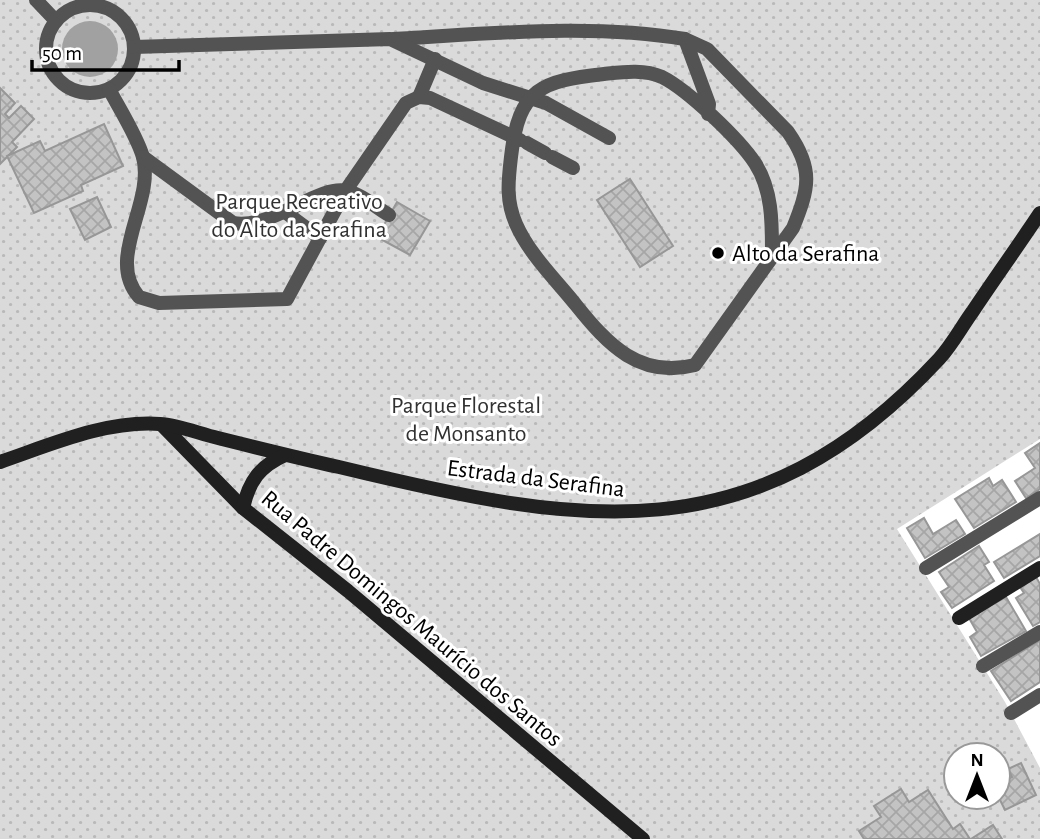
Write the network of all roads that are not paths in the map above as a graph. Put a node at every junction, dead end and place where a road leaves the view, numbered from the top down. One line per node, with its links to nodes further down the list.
1 (36, 0): 2 (street)
2 (56, 21): 5 (street); 7 (street)
3 (390, 39): 4 (street); 5 (street); 6 (street)
4 (685, 39): 10 (street); 20 (street)
5 (134, 47): 7 (street)
6 (435, 60): 8 (street); 9 (street)
7 (109, 89): 13 (street)
8 (419, 97): 12 (street); 15 (street)
9 (531, 97): 10 (street); 11 (street); 12 (street)
10 (708, 114): 20 (street)
11 (609, 138)
12 (520, 140): 14 (street); 20 (street)
13 (142, 157): 16 (street); 19 (street)
14 (579, 171)
15 (346, 190): 16 (street); 18 (street); 19 (street)
16 (285, 212): 19 (street)
17 (1040, 213): 22 (street, Estrada da Serafina)
18 (390, 215)
19 (320, 238)
20 (772, 256)
21 (161, 424): 22 (street, Estrada da Serafina); 23 (street, Estrada da Serafina); 25 (street, Rua Padre Domingos Maurício dos Santos)
22 (285, 454): 25 (street)
23 (0, 462)
24 (1040, 498): 26 (street)
25 (243, 508): 33 (street, Rua Padre Domingos Maurício dos Santos)
26 (926, 568)
27 (1040, 568): 28 (street)
28 (959, 618)
29 (1040, 632): 30 (street)
30 (983, 666)
31 (1040, 695): 32 (street)
32 (1011, 713)
33 (643, 839)

